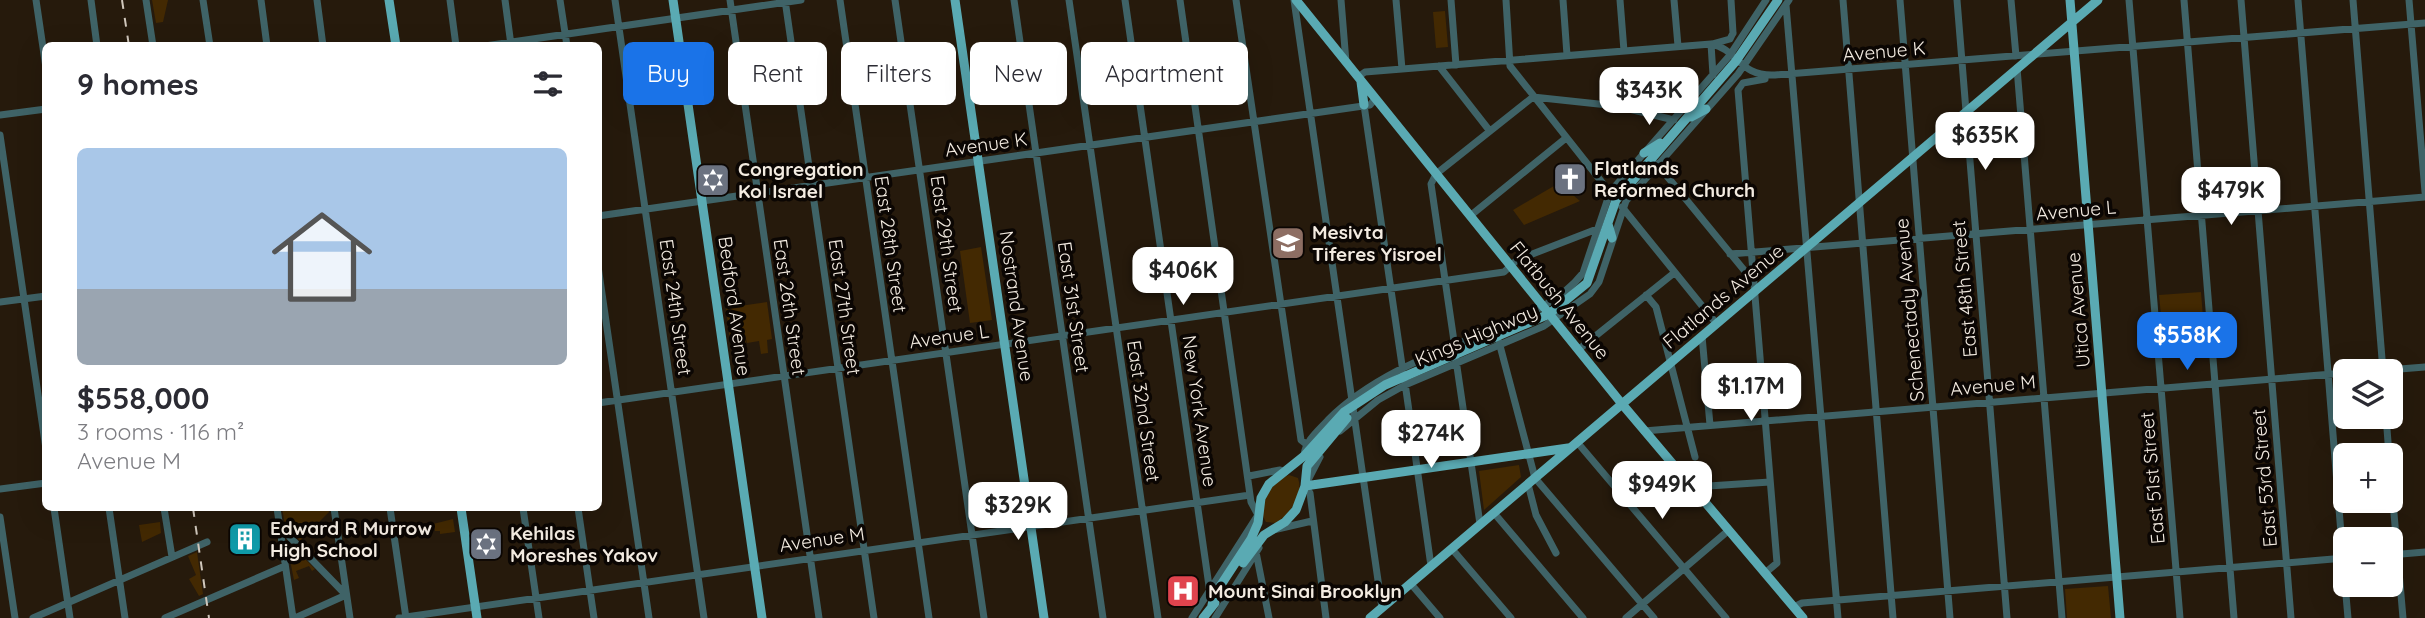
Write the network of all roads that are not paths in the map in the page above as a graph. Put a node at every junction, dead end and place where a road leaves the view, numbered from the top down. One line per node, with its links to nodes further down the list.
1 (36, 0): 59 (street)
2 (91, 0): 60 (street)
3 (146, 0): 61 (street)
4 (203, 0): 62 (street)
5 (261, 0): 63 (street)
6 (317, 0): 64 (street)
7 (389, 0): 65 (main road)
8 (450, 0): 66 (street)
9 (505, 0): 67 (street)
10 (560, 0): 56 (street)
11 (615, 0): 52 (street, East 24th Street)
12 (673, 0): 48 (main road, Bedford Avenue)
13 (730, 0): 47 (street, East 26th Street)
14 (801, 0): 45 (street)
15 (840, 0): 118 (street, East 28th Street)
16 (895, 0): 116 (street, East 29th Street)
17 (955, 0): 114 (main road, Nostrand Avenue)
18 (1014, 0): 111 (street, East 31st Street)
19 (1069, 0): 110 (street, East 32nd Street)
20 (1125, 0): 107 (street, New York Avenue)
21 (1180, 0): 104 (street)
22 (1236, 0): 103 (street)
23 (1295, 0): 82 (main road, Flatbush Avenue); 99 (street)
24 (1341, 0): 82 (street)
25 (1396, 0): 87 (street)
26 (1451, 0): 83 (street)
27 (1506, 0): 79 (street)
28 (1563, 0): 76 (street)
29 (1619, 0): 74 (street)
30 (1674, 0): 73 (street)
31 (1731, 0): 54 (street)
32 (1766, 0): 58 (street, Kings Highway)
33 (1843, 0): 88 (street)
34 (1900, 0): 84 (street, Schenectady Avenue)
35 (1957, 0): 80 (street, East 48th Street)
36 (2011, 0): 78 (street)
37 (2070, 0): 49 (main road, Utica Avenue)
38 (2098, 0): 49 (main road, Flatlands Avenue)
39 (2129, 0): 72 (street, East 51st Street)
40 (2184, 0): 70 (street)
41 (2241, 0): 57 (street, East 53rd Street)
42 (2298, 0): 55 (street)
43 (2353, 0): 53 (street)
44 (2409, 0): 51 (street)
45 (785, 1): 47 (street); 119 (street, East 27th Street)
46 (1785, 1): 81 (main road, Kings Highway); 89 (street)
47 (731, 10): 48 (street); 121 (street, East 26th Street)
48 (675, 18): 52 (street); 124 (main road, Bedford Avenue)
49 (2072, 21): 75 (main road, Utica Avenue); 77 (main road, Flatlands Avenue)
50 (2425, 23): 51 (street, Avenue K)
51 (2411, 24): 53 (street, Avenue K); 120 (street)
52 (619, 26): 56 (street); 128 (street, East 24th Street)
53 (2355, 28): 55 (street, Avenue K); 125 (street)
54 (1733, 33): 58 (street); 71 (street)
55 (2300, 33): 57 (street, Avenue K); 127 (street)
56 (565, 34): 68 (street); 69 (street)
57 (2244, 37): 70 (street, Avenue K); 129 (street, East 53rd Street)
58 (1742, 39): 81 (street, Kings Highway)
59 (42, 42)
60 (96, 42)
61 (152, 42)
62 (209, 42)
63 (266, 42)
64 (322, 42)
65 (395, 42)
66 (455, 42)
67 (511, 42)
68 (522, 42)
69 (566, 42)
70 (2188, 42): 72 (street, Avenue K); 132 (street)
71 (1711, 44): 73 (street); 81 (street, Avenue K); 90 (street)
72 (2133, 46): 75 (street, Avenue K); 133 (street, East 51st Street)
73 (1678, 47): 74 (street)
74 (1624, 51): 76 (street)
75 (2075, 52): 77 (street, Avenue K); 135 (main road, Utica Avenue)
76 (1567, 55): 79 (street)
77 (2031, 55): 78 (street, Avenue K); 86 (main road, Flatlands Avenue)
78 (2016, 56): 80 (street, Avenue K)
79 (1511, 60): 83 (street); 93 (street)
80 (1962, 60): 84 (street, Avenue K); 98 (street, East 48th Street)
81 (1736, 61): 90 (street, Kings Highway); 91 (street, Avenue K); 96 (street, Kings Highway); 101 (main road, Kings Highway)
82 (1346, 62): 92 (main road, Flatbush Avenue)
83 (1456, 65): 85 (street)
84 (1905, 65): 88 (street, Avenue K); 113 (street, Schenectady Avenue)
85 (1439, 66): 87 (street); 105 (street)
86 (2017, 68): 98 (main road, Flatlands Avenue); 136 (street)
87 (1402, 69): 92 (street)
88 (1848, 69): 89 (street, Avenue K); 126 (street)
89 (1794, 74): 91 (street, Avenue K); 142 (street)
90 (1713, 75): 102 (street, Kings Highway)
91 (1775, 75): 143 (street)
92 (1359, 79): 94 (main road, Flatbush Avenue); 95 (main road)
93 (1533, 97): 102 (street); 105 (street); 108 (street)
94 (1376, 99): 95 (street, Avenue K); 117 (main road, Flatbush Avenue)
95 (1364, 105): 99 (street, Avenue K); 149 (street)
96 (1706, 109): 101 (main road); 115 (street, Kings Highway)
97 (42, 110): 100 (street)
98 (1966, 112): 113 (main road, Flatlands Avenue); 138 (street, East 48th Street)
99 (1311, 113): 103 (street, Avenue K); 152 (street)
100 (0, 115)
101 (1686, 119): 109 (main road, Kings Highway)
102 (1674, 120): 112 (street, Kings Highway)
103 (1254, 121): 104 (street, Avenue K); 156 (street)
104 (1198, 129): 107 (street, Avenue K); 157 (street)
105 (1489, 130): 117 (street)
106 (0, 135): 154 (street)
107 (1144, 137): 110 (street, Avenue K); 159 (street, New York Avenue)
108 (1566, 138): 123 (street); 131 (street)
109 (1668, 138): 112 (main road); 123 (main road, Kings Highway)
110 (1090, 145): 111 (street, Avenue K); 161 (street, East 32nd Street)
111 (1036, 153): 114 (street, Avenue K); 163 (street, East 31st Street)
112 (1644, 153): 123 (street, Kings Highway)
113 (1913, 157): 126 (main road, Flatlands Avenue); 140 (street, Schenectady Avenue)
114 (978, 161): 116 (street, Avenue K); 165 (main road, Nostrand Avenue)
115 (1657, 164): 123 (street, Kings Highway); 144 (street)
116 (920, 170): 118 (street, Avenue K); 167 (street, East 29th Street)
117 (1436, 174): 131 (main road, Flatbush Avenue); 147 (street)
118 (866, 177): 119 (street, Avenue K); 170 (street, East 28th Street)
119 (812, 185): 121 (street, Avenue K); 173 (street, East 27th Street)
120 (2425, 192)
121 (758, 193): 124 (street, Avenue K); 177 (street, East 26th Street)
122 (2425, 197): 125 (street, Avenue L)
123 (1616, 200): 134 (main road, Kings Highway); 137 (street, Kings Highway); 139 (street, Kings Highway); 146 (street)
124 (702, 201): 128 (street, Avenue K); 180 (main road, Bedford Avenue)
125 (2369, 202): 127 (street, Avenue L); 169 (street)
126 (1859, 203): 141 (street); 142 (main road, Flatlands Avenue)
127 (2315, 206): 129 (street, Avenue L); 176 (street)
128 (646, 209): 130 (street, Avenue K); 183 (street, East 24th Street)
129 (2258, 211): 132 (street, Avenue L); 179 (street, East 53rd Street)
130 (602, 215)
131 (1470, 216): 145 (main road, Flatbush Avenue)
132 (2202, 216): 133 (street, Avenue L); 181 (street)
133 (2147, 220): 135 (street, Avenue L); 182 (street, East 51st Street)
134 (1608, 224): 137 (main road); 139 (main road); 158 (main road, Kings Highway)
135 (2089, 225): 136 (street, Avenue L); 184 (main road, Utica Avenue)
136 (2030, 230): 138 (street, Avenue L); 186 (street)
137 (1596, 234): 145 (street, Avenue L); 158 (street, Kings Highway)
138 (1976, 234): 140 (street, Avenue L); 189 (street, East 48th Street)
139 (1612, 239): 158 (street, Kings Highway)
140 (1919, 239): 141 (street, Avenue L); 191 (street, Schenectady Avenue)
141 (1863, 243): 142 (street, Avenue L); 192 (street)
142 (1808, 247): 143 (street, Avenue L); 148 (main road, Flatlands Avenue); 194 (street)
143 (1752, 252): 144 (street, Avenue L); 148 (street)
144 (1730, 254): 148 (street)
145 (1510, 266): 147 (street, Avenue L); 158 (main road, Flatbush Avenue)
146 (1674, 272): 151 (street); 160 (street)
147 (1445, 280): 149 (street, Avenue L); 168 (street)
148 (1754, 286): 160 (main road, Flatlands Avenue); 195 (street)
149 (1391, 288): 152 (street, Avenue L); 178 (street)
150 (602, 293): 187 (street)
151 (1646, 295): 166 (street); 171 (street)
152 (1337, 296): 156 (street, Avenue L); 185 (street)
153 (42, 297): 154 (street)
154 (24, 299): 155 (street); 196 (street)
155 (0, 302)
156 (1280, 304): 157 (street, Avenue L); 200 (street)
157 (1224, 312): 159 (street, Avenue L); 208 (street)
158 (1549, 314): 164 (main road, Kings Highway); 166 (main road, Flatbush Avenue)
159 (1171, 320): 161 (street, Avenue L); 217 (street, New York Avenue)
160 (1716, 323): 162 (main road, Flatlands Avenue)
161 (1117, 328): 163 (street, Avenue L); 227 (street, East 32nd Street)
162 (1702, 335): 171 (main road, Flatlands Avenue); 197 (street)
163 (1063, 336): 165 (street, Avenue L); 231 (street, East 31st Street)
164 (1498, 337): 168 (main road, Kings Highway); 202 (street)
165 (1004, 344): 167 (street, Avenue L); 235 (main road, Nostrand Avenue)
166 (1578, 350): 190 (main road, Flatbush Avenue)
167 (946, 352): 170 (street, Avenue L); 239 (street, East 29th Street)
168 (1456, 354): 178 (main road, Kings Highway); 205 (street)
169 (2382, 359)
170 (892, 360): 173 (street, Avenue L); 241 (street, East 28th Street)
171 (1671, 363): 190 (main road, Flatlands Avenue); 198 (street)
172 (2425, 367): 174 (street)
173 (838, 368): 177 (street, Avenue L); 243 (street, East 27th Street)
174 (2403, 369)
175 (2333, 374): 176 (street, Avenue M)
176 (2328, 375): 179 (street, Avenue M); 236 (street)
177 (784, 376): 180 (street, Avenue L); 249 (street, East 26th Street)
178 (1404, 377): 185 (street, Kings Highway); 193 (main road, Kings Highway); 206 (street)
179 (2272, 379): 181 (street, Avenue M); 251 (street, East 53rd Street)
180 (728, 384): 183 (street, Avenue L); 253 (main road, Bedford Avenue)
181 (2216, 384): 182 (street, Avenue M); 256 (street)
182 (2161, 389): 184 (street, Avenue M); 257 (street, East 51st Street)
183 (672, 392): 187 (street, Avenue L); 259 (street, East 24th Street)
184 (2102, 393): 186 (street, Avenue M); 260 (main road, Utica Avenue)
185 (1352, 398): 193 (street); 200 (street, Kings Highway)
186 (2044, 398): 189 (street, Avenue M); 262 (street)
187 (618, 400): 188 (street, Avenue L); 263 (street)
188 (602, 402)
189 (1989, 402): 191 (street, Avenue M); 265 (street, East 48th Street)
190 (1622, 404): 199 (main road, Flatbush Avenue); 201 (main road, Flatlands Avenue)
191 (1933, 407): 192 (street, Avenue M); 267 (street, Schenectady Avenue)
192 (1876, 412): 194 (street, Avenue M); 270 (street)
193 (1354, 413): 203 (main road, Kings Highway); 209 (street); 213 (main road, Kings Highway)
194 (1822, 416): 195 (street, Avenue M); 274 (street)
195 (1765, 421): 197 (street, Avenue M); 211 (street)
196 (42, 422)
197 (1710, 425): 198 (street, Avenue M)
198 (1688, 427): 199 (street, Avenue M); 204 (street)
199 (1644, 431): 214 (main road, Flatbush Avenue)
200 (1307, 444): 203 (street)
201 (1573, 445): 202 (main road); 210 (main road, Flatlands Avenue); 255 (street)
202 (1527, 455): 205 (main road); 210 (street)
203 (1304, 456): 207 (main road, Kings Highway)
204 (1695, 457)
205 (1471, 464): 206 (main road); 233 (street)
206 (1417, 471): 209 (main road); 254 (street)
207 (1285, 472): 208 (street); 213 (main road); 229 (main road, Kings Highway)
208 (1249, 476): 216 (street)
209 (1363, 480): 213 (main road); 280 (street)
210 (1532, 481): 228 (main road, Flatlands Avenue); 247 (street); 276 (street)
211 (1770, 482): 214 (street); 258 (street)
212 (42, 484): 215 (street)
213 (1305, 485): 232 (street); 237 (main road, Kings Highway)
214 (1693, 487): 238 (main road, Flatbush Avenue)
215 (0, 489)
216 (1250, 495): 217 (street, Avenue M); 229 (street)
217 (1197, 503): 227 (street, Avenue M); 268 (street, New York Avenue)
218 (54, 511): 275 (street)
219 (109, 511): 261 (street)
220 (164, 511): 248 (street)
221 (277, 511): 234 (street)
222 (334, 511): 269 (street)
223 (390, 511): 289 (street)
224 (461, 511): 278 (main road)
225 (523, 511): 273 (street)
226 (578, 511): 266 (street)
227 (1143, 511): 231 (street, Avenue M); 302 (street, East 32nd Street)
228 (1494, 513): 233 (main road, Flatlands Avenue); 311 (street)
229 (1258, 515): 237 (main road); 268 (street, Kings Highway); 277 (main road, Kings Highway)
230 (0, 517): 282 (street)
231 (1089, 518): 235 (street, Avenue M); 301 (street, East 31st Street)
232 (1312, 521): 237 (street); 307 (street)
233 (1480, 524): 242 (main road, Flatlands Avenue)
234 (280, 527): 252 (street); 269 (street)
235 (1031, 527): 239 (street, Avenue M); 300 (main road, Nostrand Avenue)
236 (2341, 527)
237 (1275, 528): 244 (street, Kings Highway); 277 (main road, Kings Highway)
238 (1729, 530): 255 (street); 258 (main road, Flatbush Avenue)
239 (973, 535): 241 (street, Avenue M); 299 (street, East 29th Street)
240 (207, 542): 248 (street)
241 (918, 543): 243 (street, Avenue M); 298 (street, East 28th Street)
242 (1452, 549): 254 (main road, Flatlands Avenue); 310 (street)
243 (865, 551): 249 (street, Avenue M); 297 (street, East 27th Street)
244 (1256, 552): 305 (street, Kings Highway); 306 (street)
245 (2425, 552): 246 (street)
246 (2403, 553)
247 (1556, 554)
248 (172, 557): 261 (street)
249 (810, 558): 253 (street, Avenue M); 296 (street, East 26th Street)
250 (2333, 560): 251 (street)
251 (2287, 563): 256 (street); 324 (street, East 53rd Street)
252 (285, 566): 281 (street); 287 (street)
253 (754, 566): 259 (street, Avenue M); 295 (main road, Bedford Avenue)
254 (1431, 566): 264 (main road, Flatlands Avenue)
255 (1684, 568): 276 (street); 314 (street)
256 (2230, 568): 257 (street); 323 (street)
257 (2176, 572): 260 (street); 322 (street, East 51st Street)
258 (1765, 573): 279 (main road, Flatbush Avenue)
259 (698, 575): 263 (street, Avenue M); 294 (street, East 24th Street)
260 (2117, 577): 262 (street); 321 (main road, Utica Avenue)
261 (119, 580): 275 (street); 285 (street)
262 (2059, 582): 265 (street); 320 (street)
263 (644, 583): 266 (street, Avenue M); 293 (street)
264 (1411, 584): 280 (main road, Flatlands Avenue); 309 (street)
265 (2004, 586): 267 (street); 319 (street, East 48th Street)
266 (590, 590): 273 (street, Avenue M); 292 (street)
267 (1948, 591): 270 (street); 318 (street, Schenectady Avenue)
268 (1210, 592): 277 (street, New York Avenue); 303 (street, Kings Highway)
269 (346, 595): 287 (street); 288 (street)
270 (1891, 596): 274 (street); 317 (street)
271 (2346, 597): 325 (street)
272 (2400, 597): 326 (street)
273 (536, 598): 278 (street, Avenue M); 291 (street)
274 (1837, 600): 279 (street); 316 (street)
275 (68, 603): 283 (street); 284 (street)
276 (1642, 604): 312 (street); 313 (street)
277 (1212, 605): 304 (main road, Kings Highway); 305 (street, New York Avenue)
278 (476, 607): 289 (street, Avenue M); 290 (main road)
279 (1794, 607): 315 (main road, Flatbush Avenue)
280 (1382, 608): 308 (main road, Flatlands Avenue)
281 (179, 615): 286 (street)
282 (15, 618)
283 (33, 618)
284 (70, 618)
285 (125, 618)
286 (165, 618)
287 (294, 618)
288 (350, 618)
289 (403, 618)
290 (477, 618)
291 (539, 618)
292 (594, 618)
293 (649, 618)
294 (705, 618)
295 (762, 618)
296 (819, 618)
297 (874, 618)
298 (929, 618)
299 (985, 618)
300 (1044, 618)
301 (1103, 618)
302 (1158, 618)
303 (1192, 618)
304 (1203, 618)
305 (1214, 618)
306 (1269, 618)
307 (1325, 618)
308 (1370, 618)
309 (1440, 618)
310 (1511, 618)
311 (1583, 618)
312 (1626, 618)
313 (1654, 618)
314 (1726, 618)
315 (1803, 618)
316 (1838, 618)
317 (1893, 618)
318 (1950, 618)
319 (2007, 618)
320 (2062, 618)
321 (2120, 618)
322 (2180, 618)
323 (2234, 618)
324 (2291, 618)
325 (2348, 618)
326 (2403, 618)

